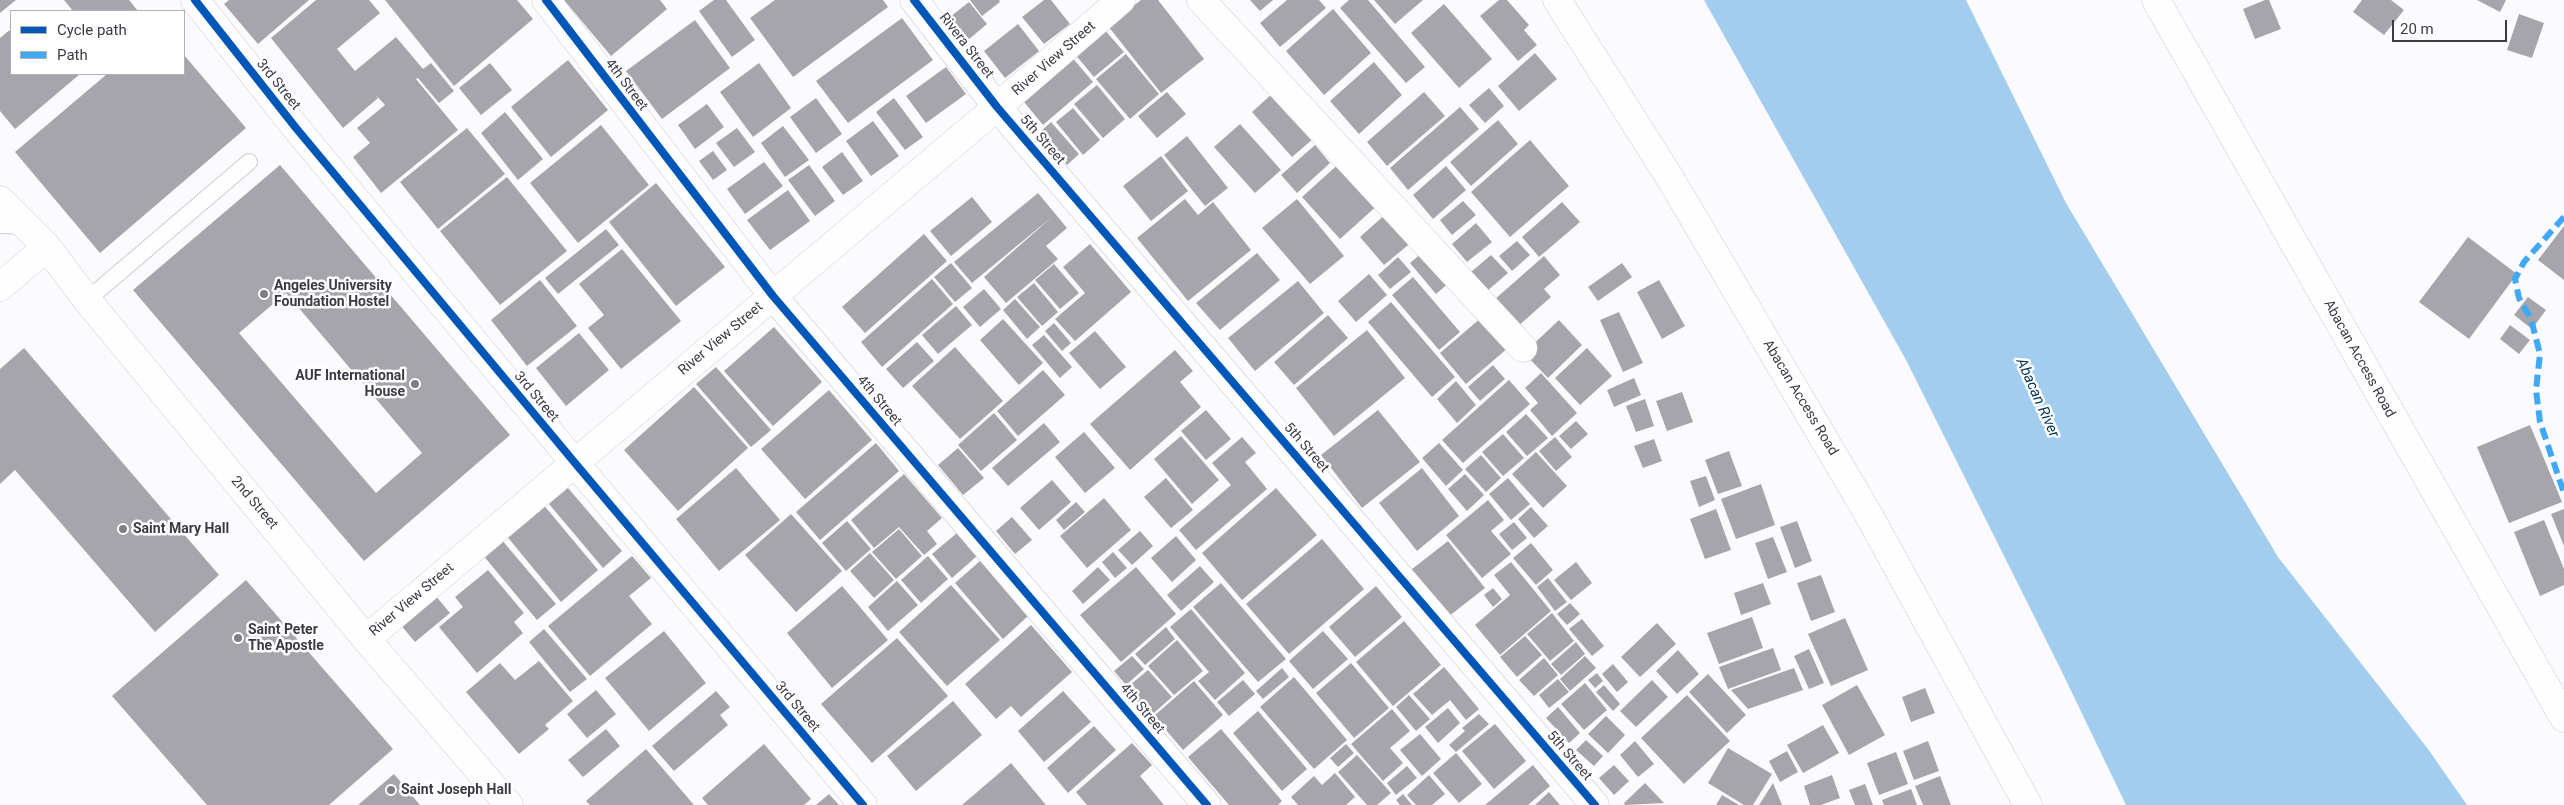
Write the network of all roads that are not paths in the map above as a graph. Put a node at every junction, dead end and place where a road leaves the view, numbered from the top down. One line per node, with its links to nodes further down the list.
1 (195, 0): 17 (street, 3rd Street)
2 (546, 0): 14 (street, 4th Street)
3 (914, 0): 8 (street, Rivera Street)
4 (1121, 0): 8 (street, River View Street)
5 (1201, 0): 16 (street)
6 (1557, 0): 24 (street, Abacan Access Road)
7 (2156, 0): 19 (street, Abacan Access Road)
8 (997, 107): 14 (street, River View Street); 23 (street, 5th Street)
9 (249, 162): 15 (lane)
10 (0, 200): 11 (street, 2nd Street)
11 (12, 226): 12 (street, 2nd Street)
12 (47, 247): 13 (street); 15 (street, 2nd Street)
13 (0, 287)
14 (773, 296): 17 (street, River View Street); 22 (street, 4th Street)
15 (87, 300): 18 (street, 2nd Street)
16 (1523, 348)
17 (575, 463): 18 (street, River View Street); 21 (street, 3rd Street)
18 (366, 639): 20 (street, 2nd Street)
19 (2564, 718)
20 (509, 805)
21 (864, 805)
22 (1207, 805)
23 (1595, 805)
24 (2028, 805)

